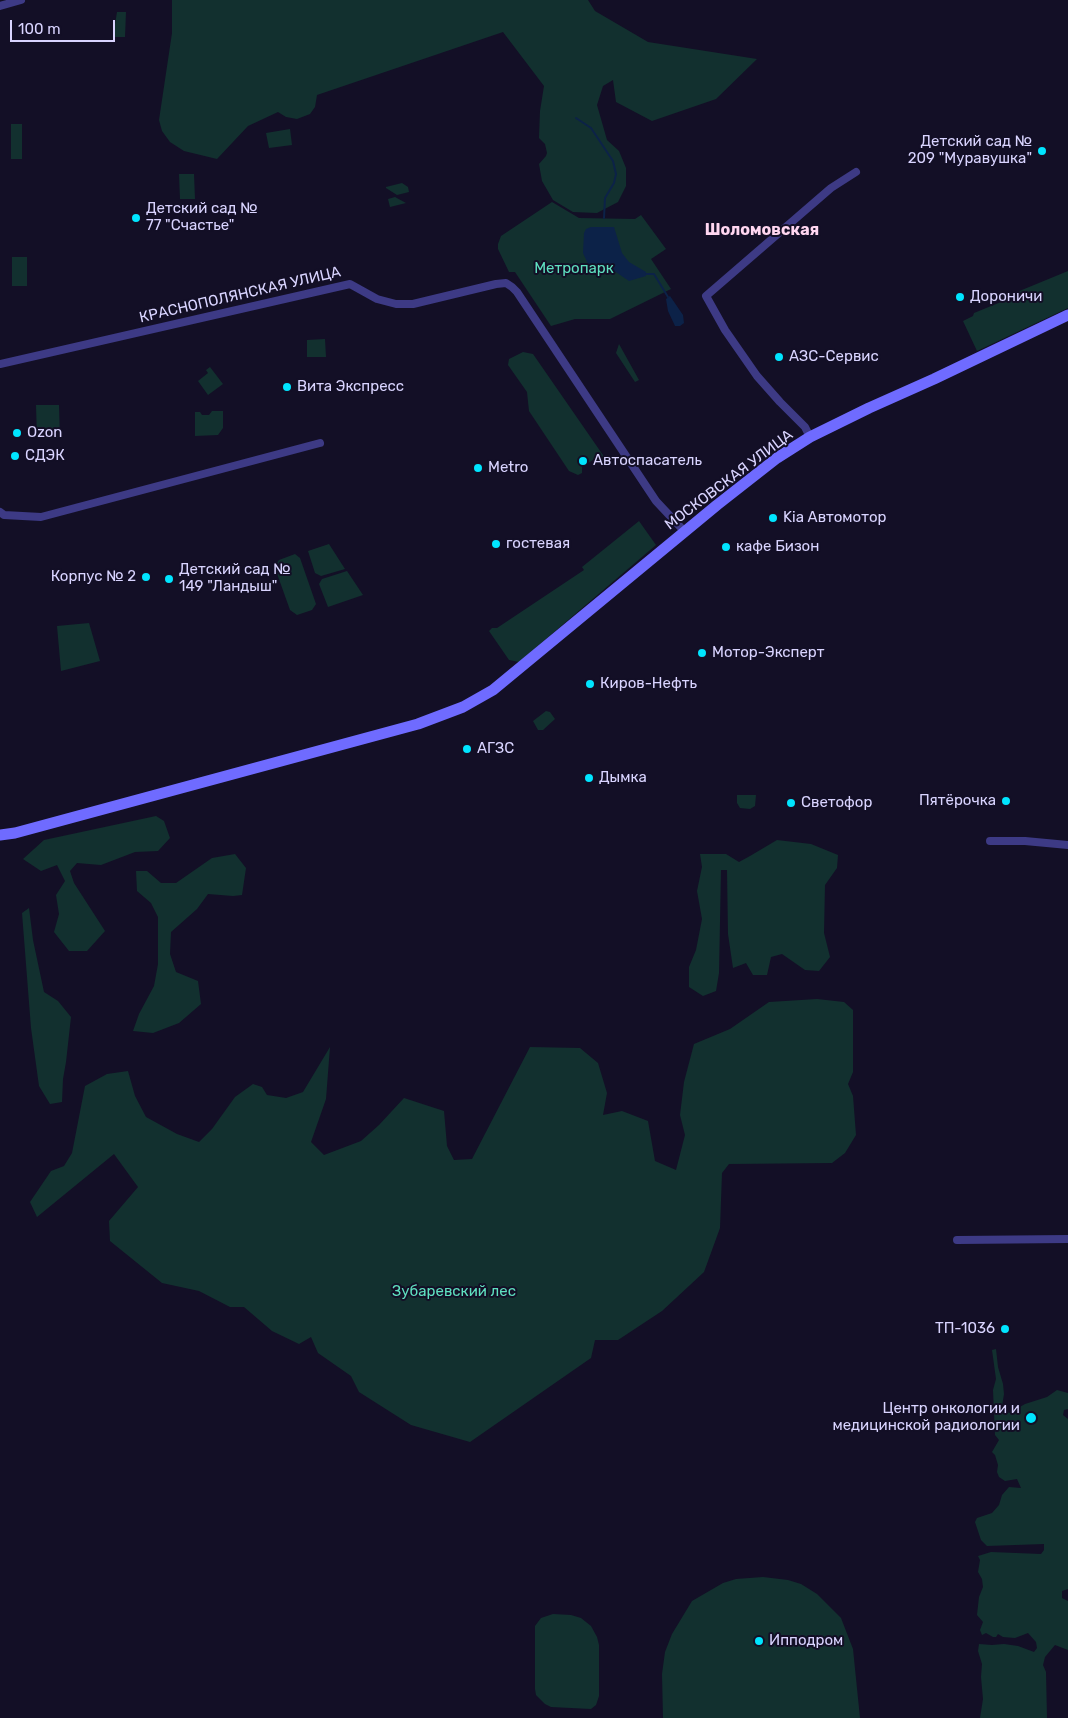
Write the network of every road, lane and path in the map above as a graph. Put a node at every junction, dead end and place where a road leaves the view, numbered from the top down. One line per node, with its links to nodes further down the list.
1 (21, 0): 2 (street)
2 (0, 6)
3 (856, 172): 6 (street)
4 (1068, 315): 6 (main road, МОСКОВСКАЯ УЛИЦА)
5 (0, 364): 9 (street, КРАСНОПОЛЯНСКАЯ УЛИЦА)
6 (810, 437): 9 (main road, МОСКОВСКАЯ УЛИЦА)
7 (320, 443): 8 (street)
8 (0, 512)
9 (684, 532): 10 (main road, МОСКОВСКАЯ УЛИЦА)
10 (0, 835)
11 (990, 841): 12 (street)
12 (1068, 845)
13 (1068, 1239): 14 (street)
14 (957, 1240)

